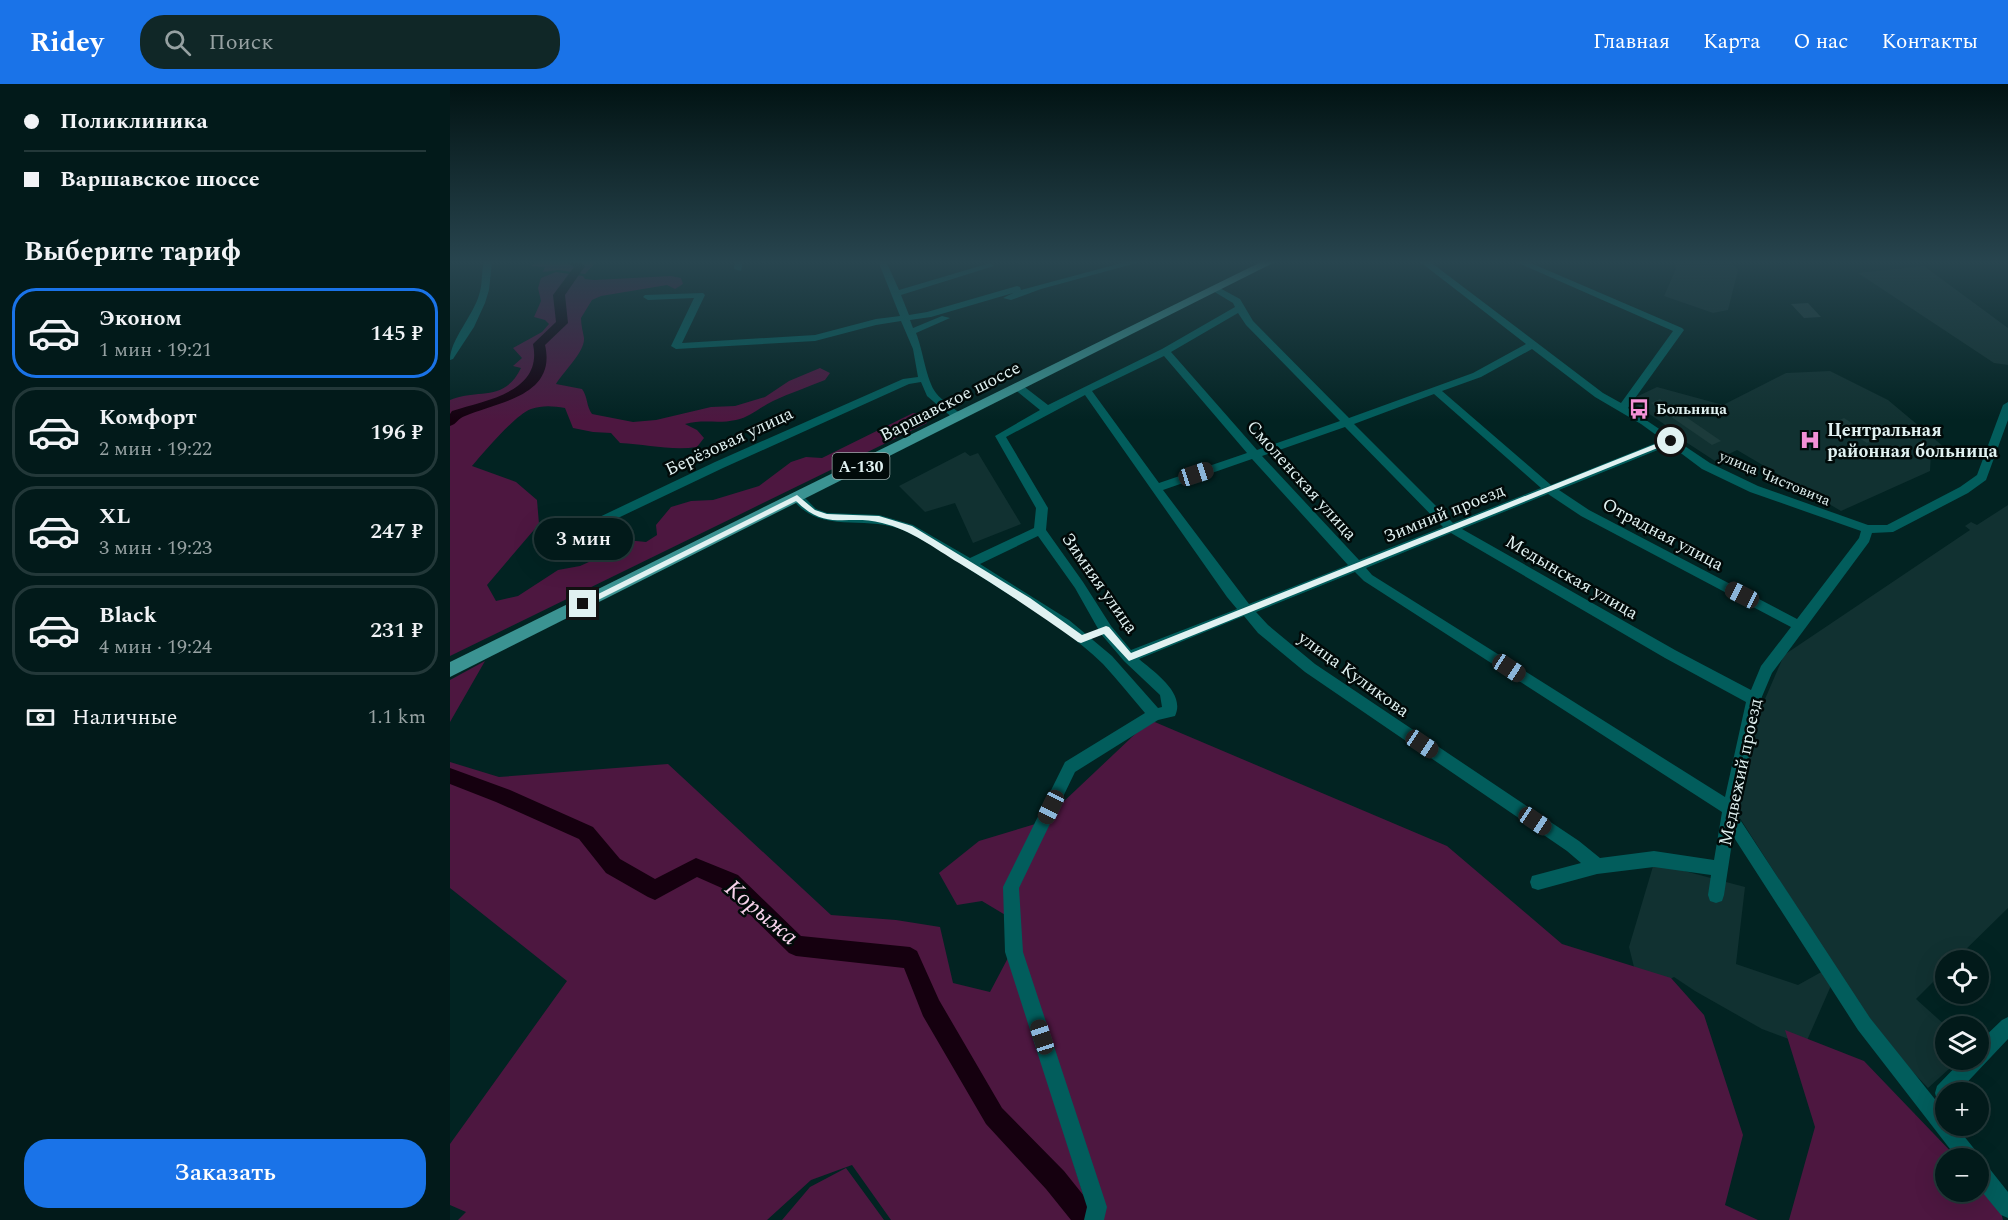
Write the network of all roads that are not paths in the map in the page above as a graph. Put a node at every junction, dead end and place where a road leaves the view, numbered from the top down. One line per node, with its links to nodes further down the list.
1 (476, 314): 15 (street)
2 (691, 314): 11 (street)
3 (904, 314): 11 (street)
4 (930, 314): 11 (street)
5 (954, 314): 12 (street)
6 (1165, 314): 17 (main road, Варшавское шоссе / А-130)
7 (1230, 314): 14 (street)
8 (1243, 314): 24 (street, Медынская улица)
9 (1493, 314): 13 (street, улица Чистовича)
10 (1642, 314): 21 (street)
11 (905, 320): 12 (street)
12 (910, 332): 16 (street)
13 (1533, 344): 19 (street); 21 (street, улица Чистовича)
14 (1165, 351): 18 (street); 26 (street, Смоленская улица)
15 (450, 357)
16 (924, 379): 23 (street); 33 (street, Берёзовая улица)
17 (1018, 387): 22 (street); 23 (main road, Варшавское шоссе / А-130)
18 (1086, 390): 22 (street); 27 (street, улица Куликова)
19 (1436, 390): 24 (street); 28 (street, Отрадная улица)
20 (2008, 405): 31 (street, улица Чистовича)
21 (1622, 409): 25 (street, улица Чистовича)
22 (1047, 410): 32 (street, Зимняя улица)
23 (958, 417): 29 (main road, Варшавское шоссе / А-130)
24 (1348, 421): 26 (street); 30 (street, Медынская улица)
25 (1671, 441): 28 (street, Зимний проезд); 31 (street, улица Чистовича)
26 (1255, 455): 27 (street); 35 (street, Смоленская улица)
27 (1156, 488): 36 (street, улица Куликова)
28 (1550, 490): 30 (street, Зимний проезд); 37 (street, Отрадная улица)
29 (797, 497): 34 (street); 41 (main road, Варшавское шоссе / А-130)
30 (1451, 528): 35 (street, Зимний проезд); 42 (street, Медынская улица)
31 (1867, 529): 37 (street, Медвежий проезд)
32 (1040, 530): 34 (street); 38 (street, Зимняя улица)
33 (553, 544)
34 (970, 564): 39 (street)
35 (1357, 567): 36 (street, Зимний проезд); 44 (street, Смоленская улица)
36 (1247, 611): 40 (street, Зимний проезд); 45 (street, улица Куликова)
37 (1800, 626): 42 (street, Медвежий проезд)
38 (1106, 630): 39 (street); 40 (street, Зимняя улица)
39 (1081, 639): 43 (street)
40 (1129, 657): 43 (street, Зимняя улица)
41 (450, 669)
42 (1754, 699): 44 (street, Медвежий проезд)
43 (1162, 712): 56 (street)
44 (1730, 813): 46 (street, Медвежий проезд); 53 (street)
45 (1597, 866): 46 (street); 47 (street)
46 (1720, 869): 48 (street, Медвежий проезд)
47 (1538, 882)
48 (1716, 895)
49 (2008, 1026): 50 (street)
50 (1989, 1046)
51 (1966, 1070): 52 (street)
52 (1954, 1082)
53 (1961, 1148)
54 (1989, 1184): 55 (street)
55 (2008, 1208)
56 (1094, 1220)

